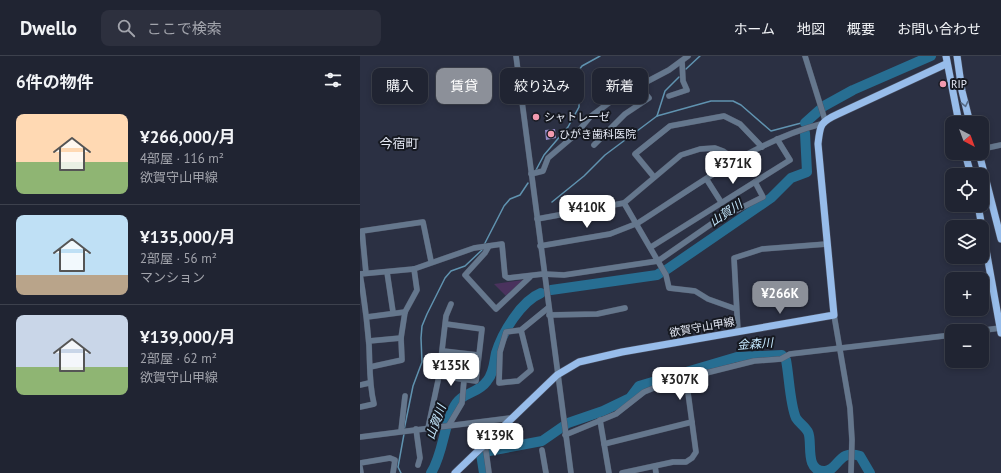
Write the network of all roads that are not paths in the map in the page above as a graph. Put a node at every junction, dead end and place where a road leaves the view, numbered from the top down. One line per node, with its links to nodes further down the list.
1 (516, 56): 22 (street)
2 (688, 56): 6 (street)
3 (805, 56): 14 (street)
4 (946, 56): 7 (main road)
5 (958, 57): 13 (main road, one-way to 13)
6 (682, 61): 8 (street); 9 (street)
7 (946, 64): 12 (main road); 14 (main road)
8 (648, 81)
9 (669, 96)
10 (606, 104): 22 (street)
11 (639, 104): 16 (street)
12 (957, 116)
13 (969, 116)
14 (823, 122): 15 (street); 32 (main road)
15 (777, 139): 18 (street); 25 (street)
16 (594, 145)
17 (1001, 145): 19 (street)
18 (762, 147): 21 (street); 23 (street)
19 (989, 148)
20 (981, 160): 31 (main road)
21 (737, 161): 23 (street); 24 (street)
22 (531, 174): 29 (street)
23 (654, 177): 27 (street)
24 (707, 180): 26 (street); 30 (street)
25 (755, 182): 26 (street); 37 (street)
26 (721, 202): 35 (street)
27 (624, 203): 29 (street); 30 (street)
28 (979, 212): 54 (main road)
29 (537, 219): 34 (street)
30 (638, 223): 34 (street); 35 (street)
31 (1001, 239)
32 (827, 244): 45 (street); 49 (main road)
33 (487, 246): 36 (street); 42 (street); 42 (street)
34 (540, 246): 41 (street)
35 (650, 247): 37 (street)
36 (431, 261): 38 (street); 40 (street)
37 (658, 261): 41 (street); 45 (street)
38 (414, 269): 39 (street); 47 (street)
39 (387, 272): 40 (street); 46 (street)
40 (362, 274): 50 (street)
41 (544, 274): 42 (street); 48 (street)
42 (530, 276)
43 (451, 304): 51 (street)
44 (625, 308): 48 (street)
45 (736, 309): 55 (street)
46 (393, 312): 47 (street); 50 (street)
47 (405, 312): 57 (street)
48 (549, 312): 52 (street); 63 (street)
49 (834, 315): 55 (main road, 欲賀守山甲線); 59 (street)
50 (367, 317): 58 (street)
51 (446, 324): 60 (street); 61 (street)
52 (521, 330): 52 (street)
53 (989, 331): 54 (street)
54 (1001, 331)
55 (738, 332): 63 (main road, 欲賀守山甲線)
56 (945, 336): 59 (street)
57 (401, 338): 58 (street); 62 (street)
58 (368, 340): 62 (street)
59 (840, 347): 65 (street); 96 (street)
60 (443, 351): 61 (street); 64 (street)
61 (478, 355): 66 (street)
62 (370, 367): 67 (street)
63 (557, 375): 71 (main road, 欲賀守山甲線); 78 (street)
64 (439, 376): 66 (street); 75 (street)
65 (686, 378): 72 (street); 73 (street)
66 (464, 380): 74 (street)
67 (369, 383): 68 (street); 70 (street)
68 (360, 385)
69 (405, 396): 77 (street)
70 (360, 407)
71 (511, 418): 74 (street); 80 (main road, 欲賀守山甲線)
72 (600, 420): 78 (street); 81 (street)
73 (692, 422): 81 (street); 85 (street)
74 (449, 425): 75 (street)
75 (428, 428): 76 (street)
76 (416, 429): 77 (street); 84 (street)
77 (401, 432): 79 (street)
78 (565, 435): 92 (street)
79 (360, 437)
80 (485, 444): 89 (main road, 欲賀守山甲線); 90 (street)
81 (604, 444): 93 (street)
82 (542, 450): 91 (street)
83 (360, 463): 88 (street)
84 (418, 465)
85 (655, 466): 94 (street); 95 (street)
86 (360, 467): 87 (street)
87 (361, 473)
88 (393, 473)
89 (455, 473)
90 (489, 473)
91 (546, 473)
92 (571, 473)
93 (609, 473)
94 (622, 473)
95 (656, 473)
96 (851, 473)

